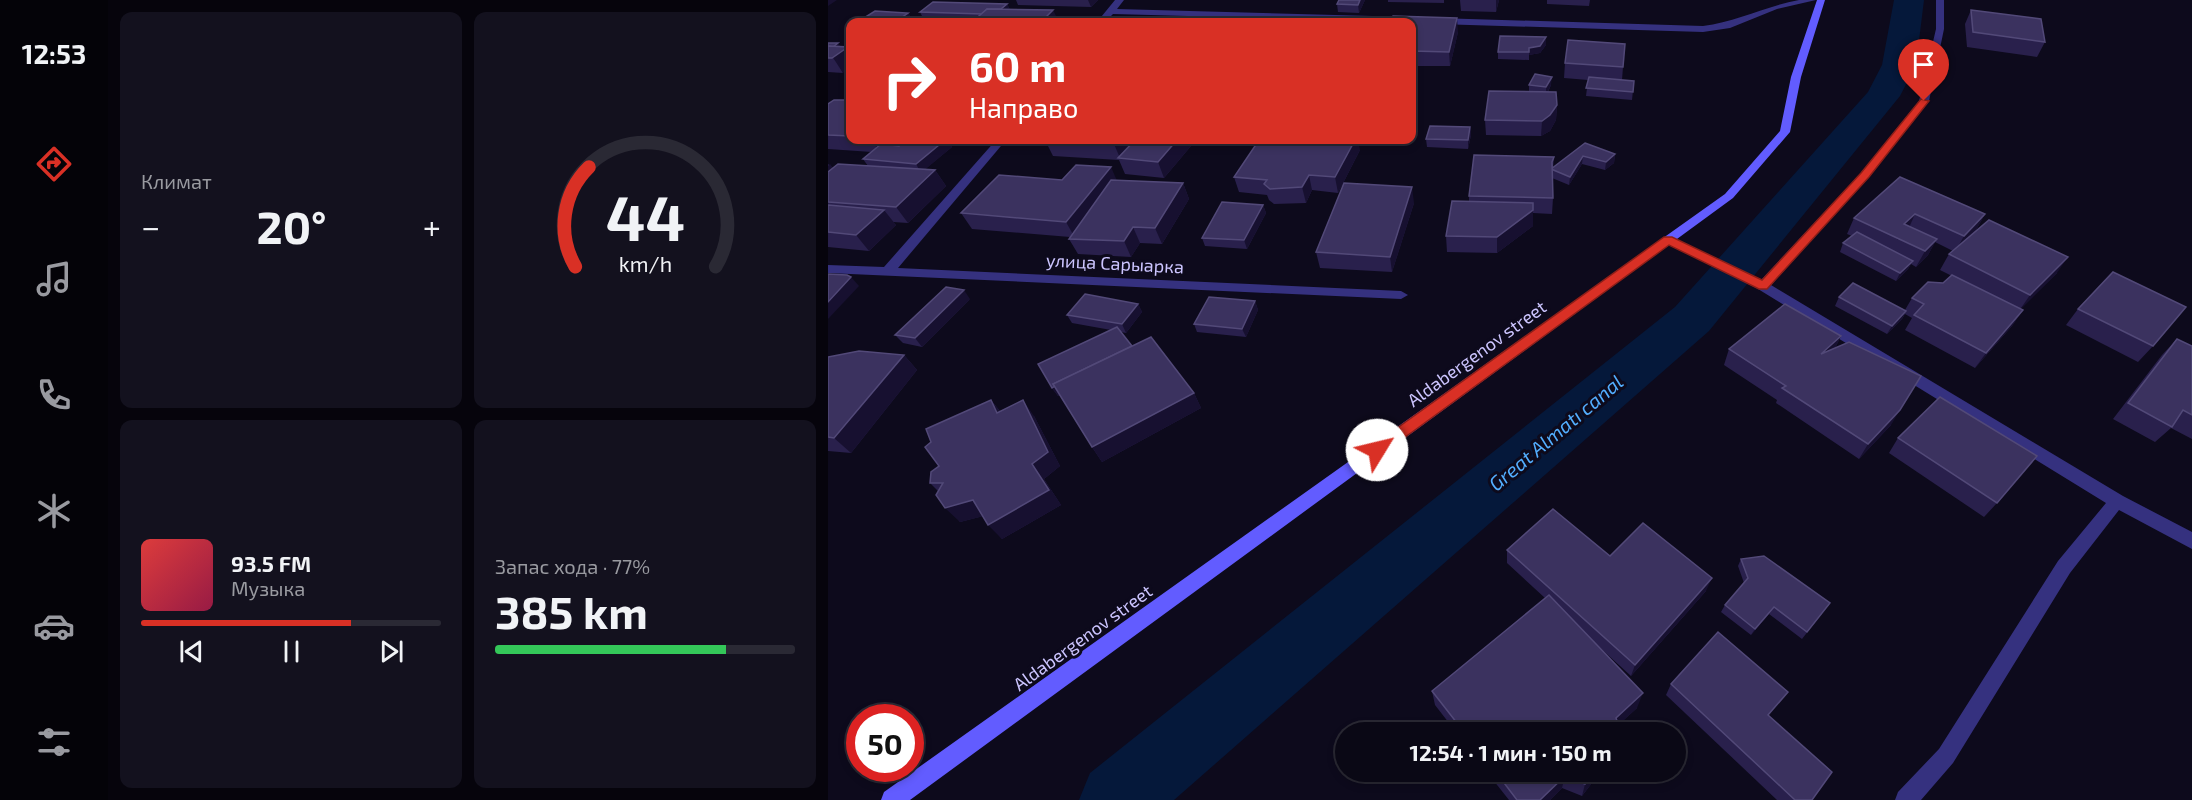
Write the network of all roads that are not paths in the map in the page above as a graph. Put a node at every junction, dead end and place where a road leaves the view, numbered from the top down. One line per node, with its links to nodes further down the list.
1 (1120, 0): 5 (street)
2 (1812, 0): 8 (street)
3 (1821, 0): 10 (main road, Aldabergenov street)
4 (1940, 0): 13 (street)
5 (1110, 11): 6 (street); 7 (street)
6 (1104, 18)
7 (1350, 18)
8 (1430, 21)
9 (998, 144): 12 (street)
10 (1668, 240): 13 (street); 17 (main road, Aldabergenov street)
11 (828, 269): 12 (street, улица Сарыарка)
12 (888, 271): 14 (street, улица Сарыарка)
13 (1763, 286): 15 (street)
14 (1401, 295)
15 (2117, 501): 16 (street); 18 (street)
16 (2192, 541)
17 (892, 800)
18 (1906, 800)

